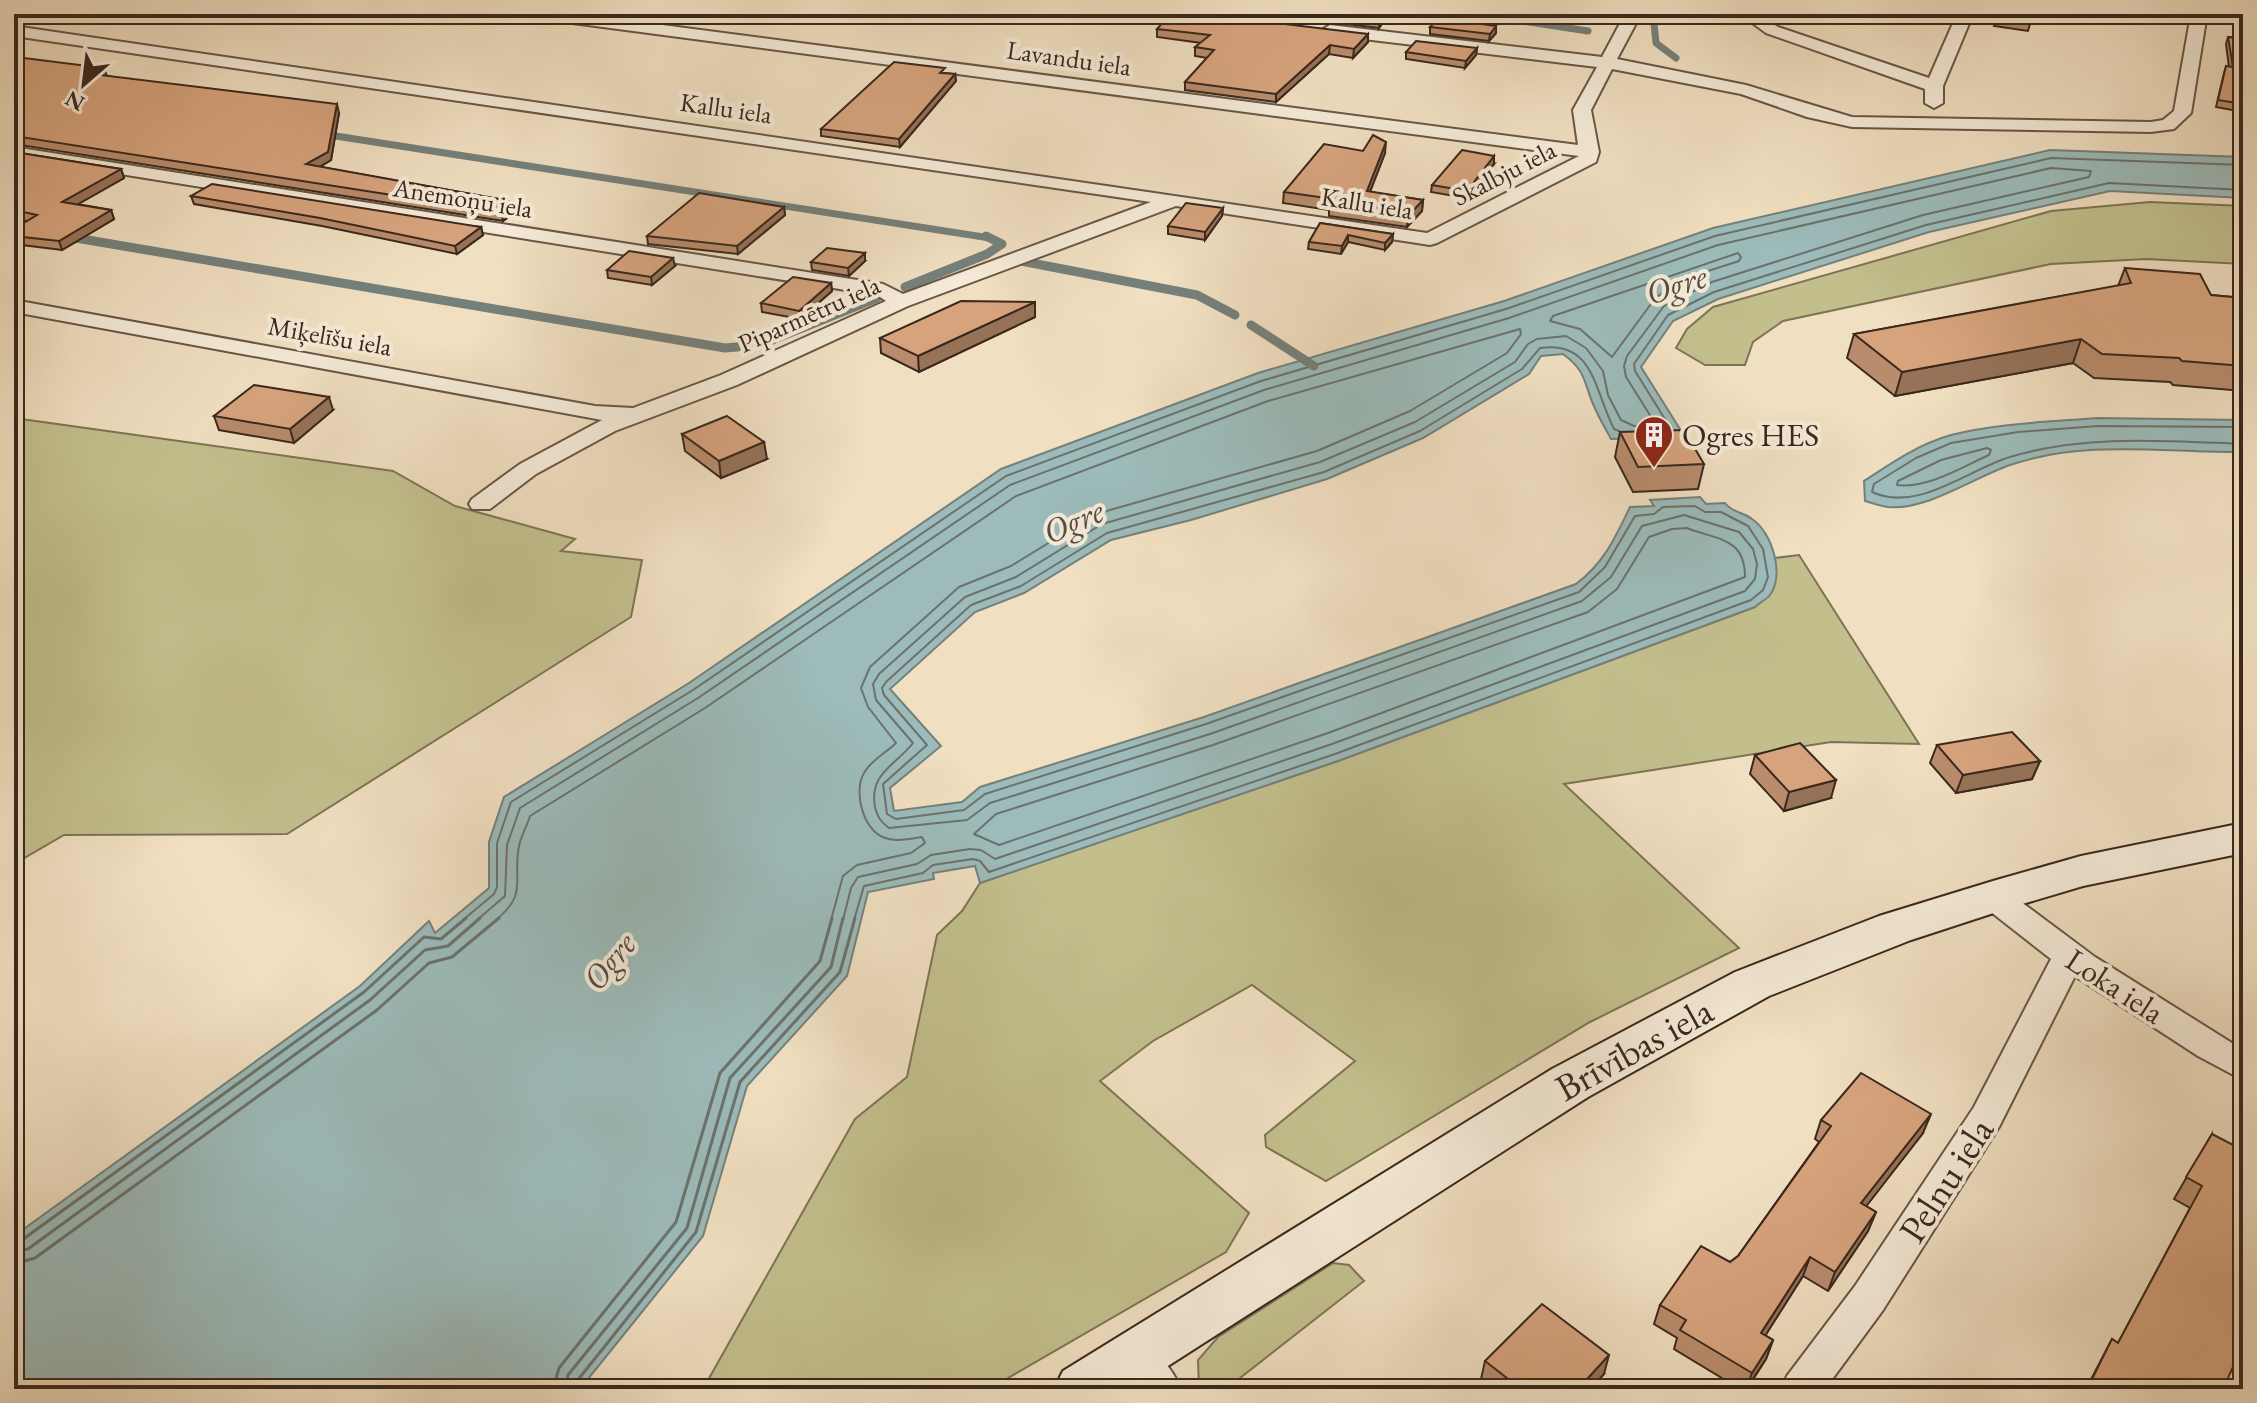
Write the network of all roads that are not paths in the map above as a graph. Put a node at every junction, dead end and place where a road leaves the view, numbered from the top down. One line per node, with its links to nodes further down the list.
1 (542, 14): 12 (street, Lavandu iela)
2 (1633, 14): 8 (street, Skalbju iela)
3 (1764, 14): 9 (street)
4 (1965, 14): 9 (street)
5 (2199, 14): 10 (street)
6 (1314, 28): 8 (street)
7 (14, 31): 13 (street, Kallu iela)
8 (1607, 63): 10 (street); 12 (street, Skalbju iela)
9 (1934, 86): 10 (street)
10 (1949, 121)
11 (14, 152): 15 (street, Anemoņu iela)
12 (1590, 152): 14 (street, Skalbju iela)
13 (1173, 201): 14 (street, Kallu iela); 15 (street, Piparmētru iela)
14 (1430, 239)
15 (901, 302): 17 (street, Piparmētru iela)
16 (14, 306): 17 (street, Miķelīšu iela)
17 (637, 414): 18 (street, Piparmētru iela)
18 (481, 504)
19 (2243, 838): 20 (main road, Brīvības iela)
20 (1993, 897): 21 (street, Loka iela); 23 (main road, Brīvības iela)
21 (2068, 957): 22 (street, Loka iela); 25 (street, Pelnu iela)
22 (2243, 1067)
23 (1148, 1373): 24 (main road, Brīvības iela)
24 (1083, 1389)
25 (1801, 1389)

